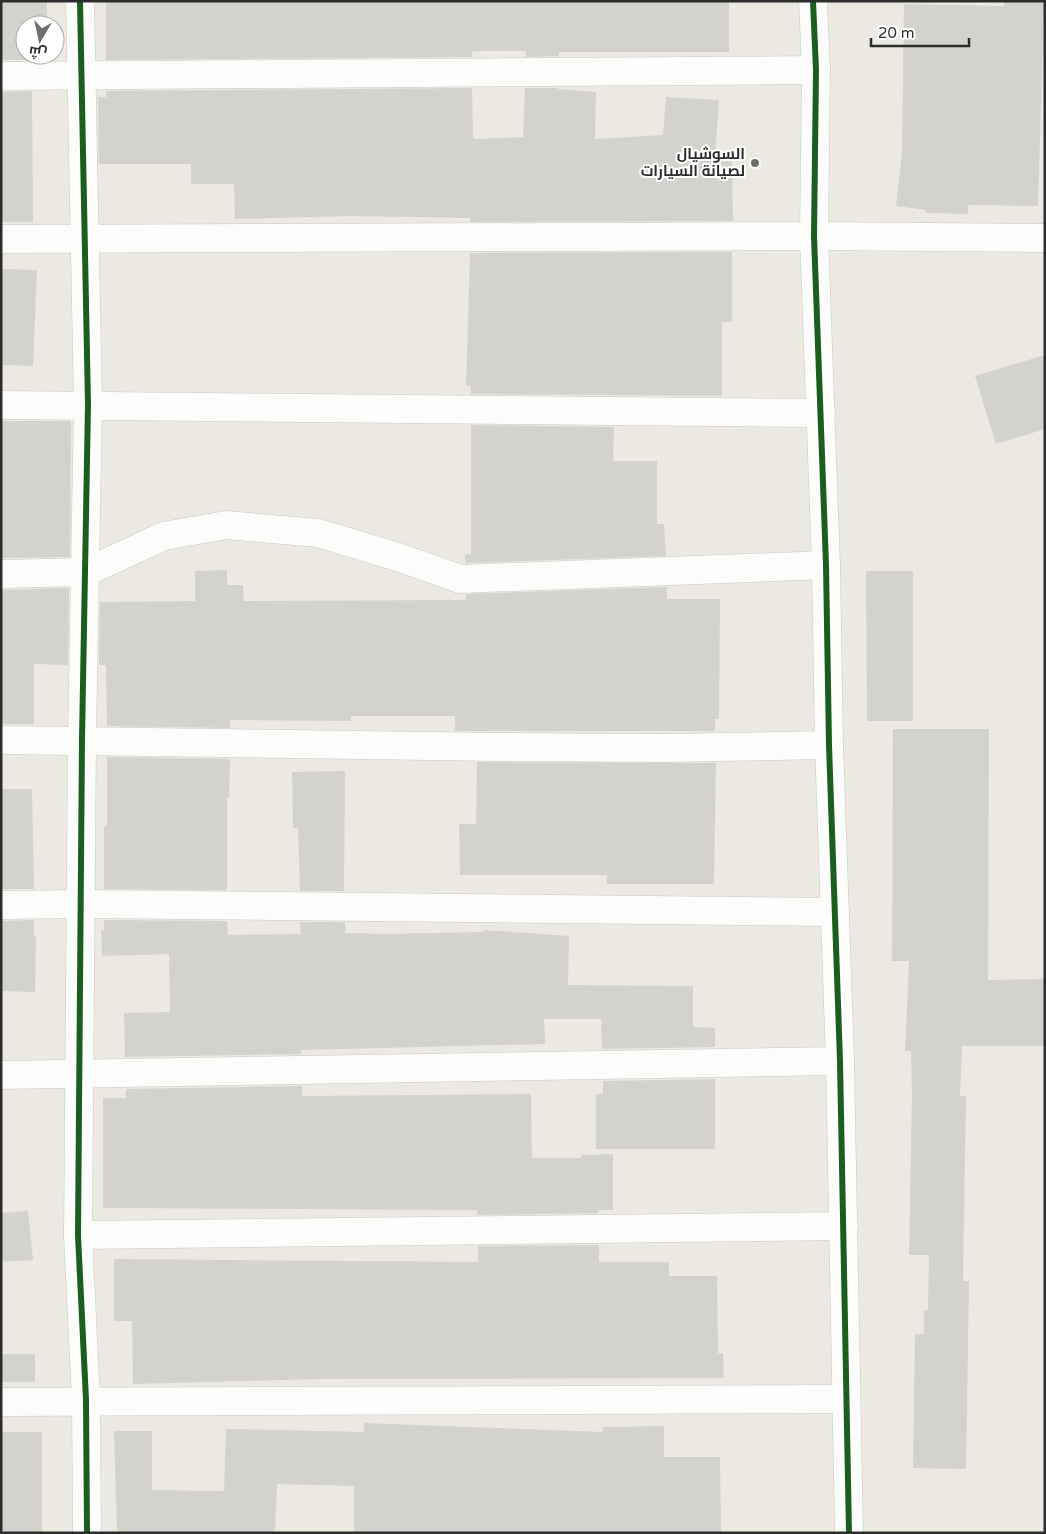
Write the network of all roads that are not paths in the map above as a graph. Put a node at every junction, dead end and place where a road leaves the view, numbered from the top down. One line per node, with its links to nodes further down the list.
1 (80, 1): 5 (street)
2 (813, 1): 3 (street)
3 (816, 70): 5 (street); 6 (street)
4 (1, 76): 5 (street)
5 (81, 76): 7 (street)
6 (814, 236): 7 (street); 8 (street); 12 (street)
7 (87, 238): 9 (street); 10 (street)
8 (1045, 238)
9 (1, 239)
10 (88, 404): 11 (street); 12 (street); 14 (street)
11 (1, 405)
12 (821, 413): 13 (street)
13 (826, 565): 14 (street); 18 (street)
14 (86, 572): 15 (street); 16 (street)
15 (1, 574)
16 (82, 739): 17 (street); 18 (street); 19 (street)
17 (1, 740)
18 (829, 745): 21 (street)
19 (82, 904): 20 (street); 21 (street); 23 (street)
20 (1, 905)
21 (835, 912): 22 (street)
22 (840, 1061): 23 (street); 25 (street)
23 (80, 1074): 24 (street); 26 (street)
24 (1, 1075)
25 (844, 1226): 26 (street); 27 (street)
26 (78, 1234): 28 (street)
27 (846, 1399): 28 (street); 31 (street)
28 (86, 1400): 29 (street); 30 (street)
29 (1, 1402)
30 (87, 1533)
31 (849, 1533)

